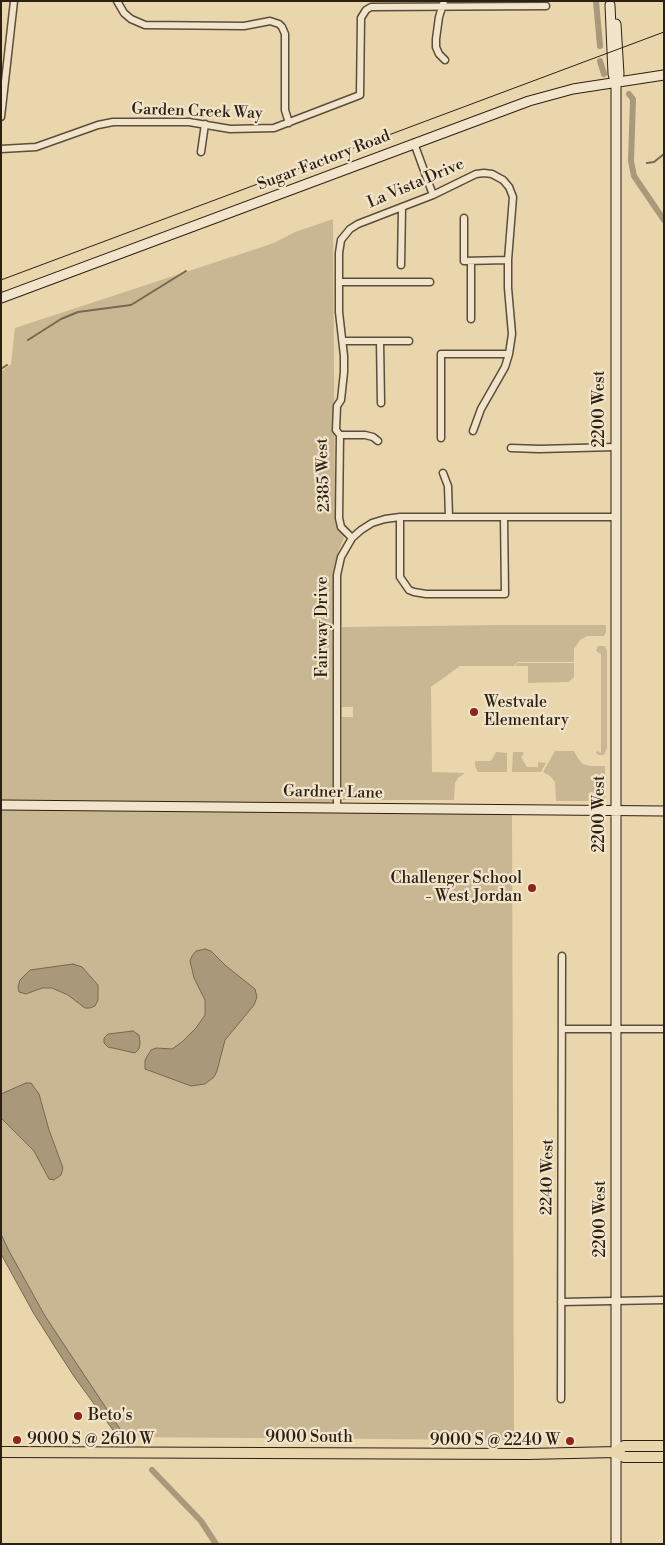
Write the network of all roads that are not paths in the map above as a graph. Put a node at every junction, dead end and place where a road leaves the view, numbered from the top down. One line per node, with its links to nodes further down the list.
1 (14, 1): 7 (street)
2 (117, 1): 11 (street)
3 (610, 3): 9 (street, 2200 West)
4 (444, 4): 5 (street); 6 (street); 11 (street, Garden Creek Way)
5 (546, 6)
6 (445, 60)
7 (4, 73): 10 (street)
8 (664, 75): 9 (street, Sugar Factory Road)
9 (616, 83): 13 (street, Sugar Factory Road); 36 (street, 2200 West)
10 (1, 117)
11 (289, 123): 12 (street, Garden Creek Way)
12 (205, 124): 14 (street, Garden Creek Way); 15 (street)
13 (414, 143): 16 (street); 24 (street, Sugar Factory Road)
14 (1, 148)
15 (201, 152)
16 (434, 195): 17 (street, La Vista Drive); 19 (street, La Vista Drive)
17 (402, 208): 21 (street); 22 (street, La Vista Drive)
18 (464, 218): 20 (street)
19 (508, 260): 20 (street); 29 (street, La Vista Drive)
20 (468, 261): 25 (street)
21 (401, 265)
22 (339, 282): 23 (street); 26 (street, La Vista Drive)
23 (430, 282)
24 (1, 298)
25 (471, 319)
26 (343, 341): 27 (street); 31 (street, La Vista Drive)
27 (380, 341): 28 (street); 30 (street)
28 (409, 341)
29 (509, 354): 32 (street, La Vista Drive); 34 (street)
30 (381, 403)
31 (336, 406): 33 (street, 2385 West)
32 (473, 431)
33 (340, 435): 35 (street); 43 (street, 2385 West)
34 (441, 438)
35 (378, 441)
36 (615, 447): 37 (street); 42 (street, 2200 West)
37 (511, 448)
38 (443, 473): 40 (street)
39 (400, 517): 40 (street, Fairway Drive); 41 (street); 43 (street, Fairway Drive)
40 (449, 517): 41 (street, Fairway Drive)
41 (504, 517): 42 (street, Fairway Drive)
42 (615, 517): 46 (street, 2200 West)
43 (352, 538): 45 (street, Fairway Drive)
44 (1, 805): 45 (street, Gardner Lane)
45 (337, 808): 46 (street, Gardner Lane)
46 (615, 810): 47 (street, Gardner Lane); 50 (street, 2200 West)
47 (664, 811)
48 (562, 956): 49 (street, 2240 West)
49 (562, 1029): 50 (street); 54 (street, 2240 West)
50 (616, 1029): 51 (street); 53 (street, 2200 West)
51 (664, 1029)
52 (664, 1300): 53 (street)
53 (616, 1301): 54 (street); 58 (street, 2200 West)
54 (561, 1302): 55 (street, 2240 West)
55 (562, 1399)
56 (664, 1446): 58 (main road, 9000 South)
57 (1, 1452): 58 (main road, 9000 South)
58 (616, 1452): 59 (main road, 9000 South); 60 (street, 2200 West)
59 (664, 1457)
60 (616, 1544)

